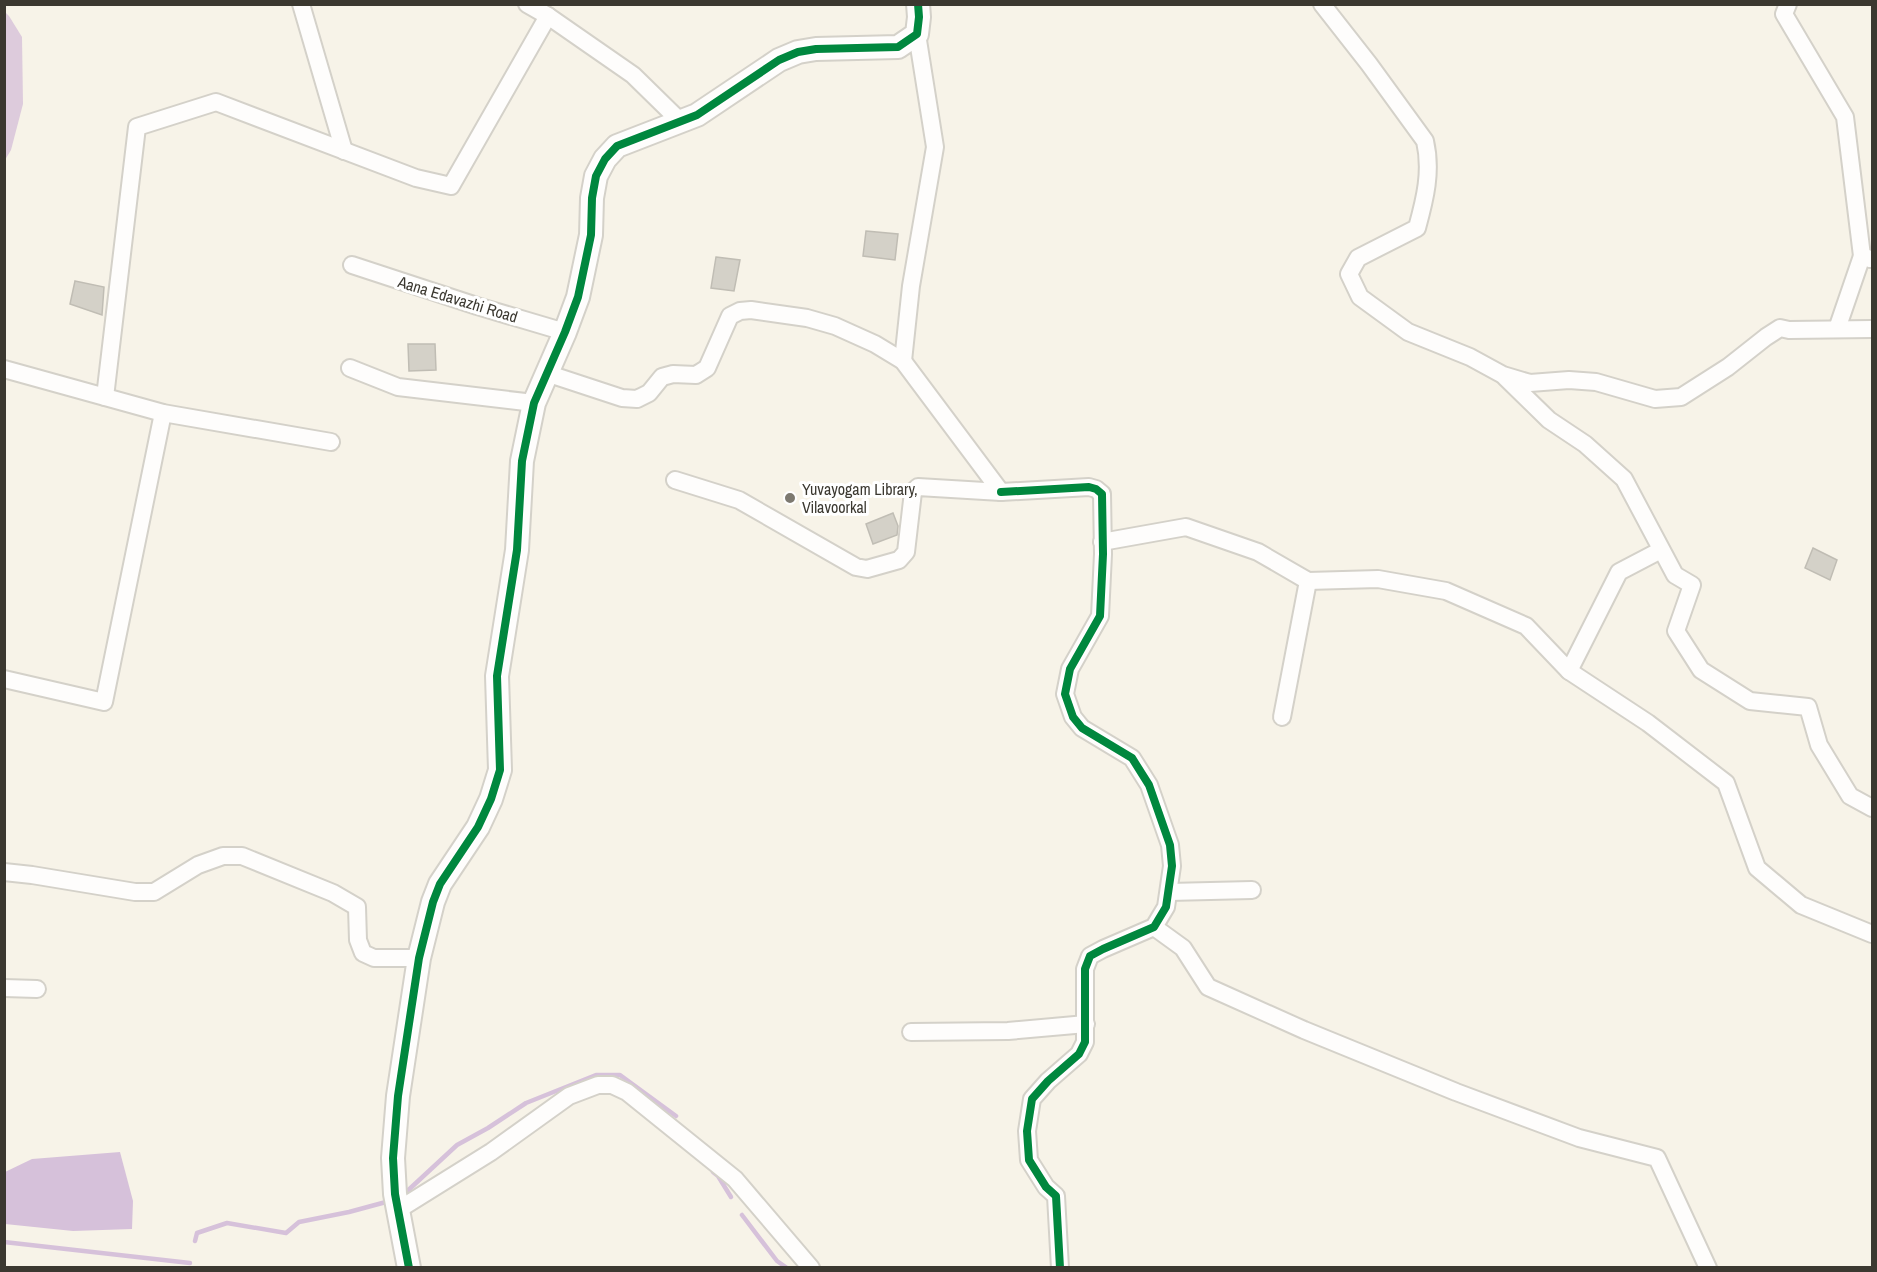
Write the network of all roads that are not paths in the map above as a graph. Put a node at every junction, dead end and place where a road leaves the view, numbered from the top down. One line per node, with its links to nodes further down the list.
1 (301, 4): 9 (street)
2 (526, 4): 6 (street)
3 (918, 4): 7 (street)
4 (1322, 4): 19 (street)
5 (1788, 4): 10 (street)
6 (548, 16): 8 (street); 9 (street)
7 (917, 34): 8 (street); 15 (street)
8 (681, 122): 14 (street)
9 (344, 151): 20 (street)
10 (1867, 258): 13 (street)
11 (352, 265): 14 (street, Aana Edavazhi Road)
12 (1872, 329): 13 (street)
13 (1837, 330): 19 (street)
14 (565, 332): 18 (street)
15 (903, 361): 18 (street); 25 (street)
16 (350, 368): 21 (street)
17 (4, 369): 20 (street)
18 (546, 373): 21 (street)
19 (1503, 375): 27 (street)
20 (105, 397): 22 (street)
21 (534, 403): 38 (street)
22 (163, 413): 23 (street); 30 (street)
23 (331, 442)
24 (675, 480): 25 (street)
25 (1000, 492): 26 (street)
26 (1102, 542): 28 (street); 35 (street)
27 (1661, 550): 29 (street); 32 (street)
28 (1308, 581): 29 (street); 31 (street)
29 (1569, 671): 37 (street)
30 (4, 680)
31 (1282, 717)
32 (1872, 808)
33 (4, 872): 38 (street)
34 (1252, 890): 35 (street)
35 (1169, 892): 36 (street)
36 (1154, 927): 41 (street); 47 (street)
37 (1872, 934)
38 (419, 958): 43 (street)
39 (4, 988): 40 (street)
40 (37, 989)
41 (1086, 1024): 42 (street); 46 (street)
42 (911, 1032)
43 (398, 1210): 44 (street); 45 (street)
44 (409, 1268)
45 (811, 1268)
46 (1060, 1268)
47 (1708, 1268)

